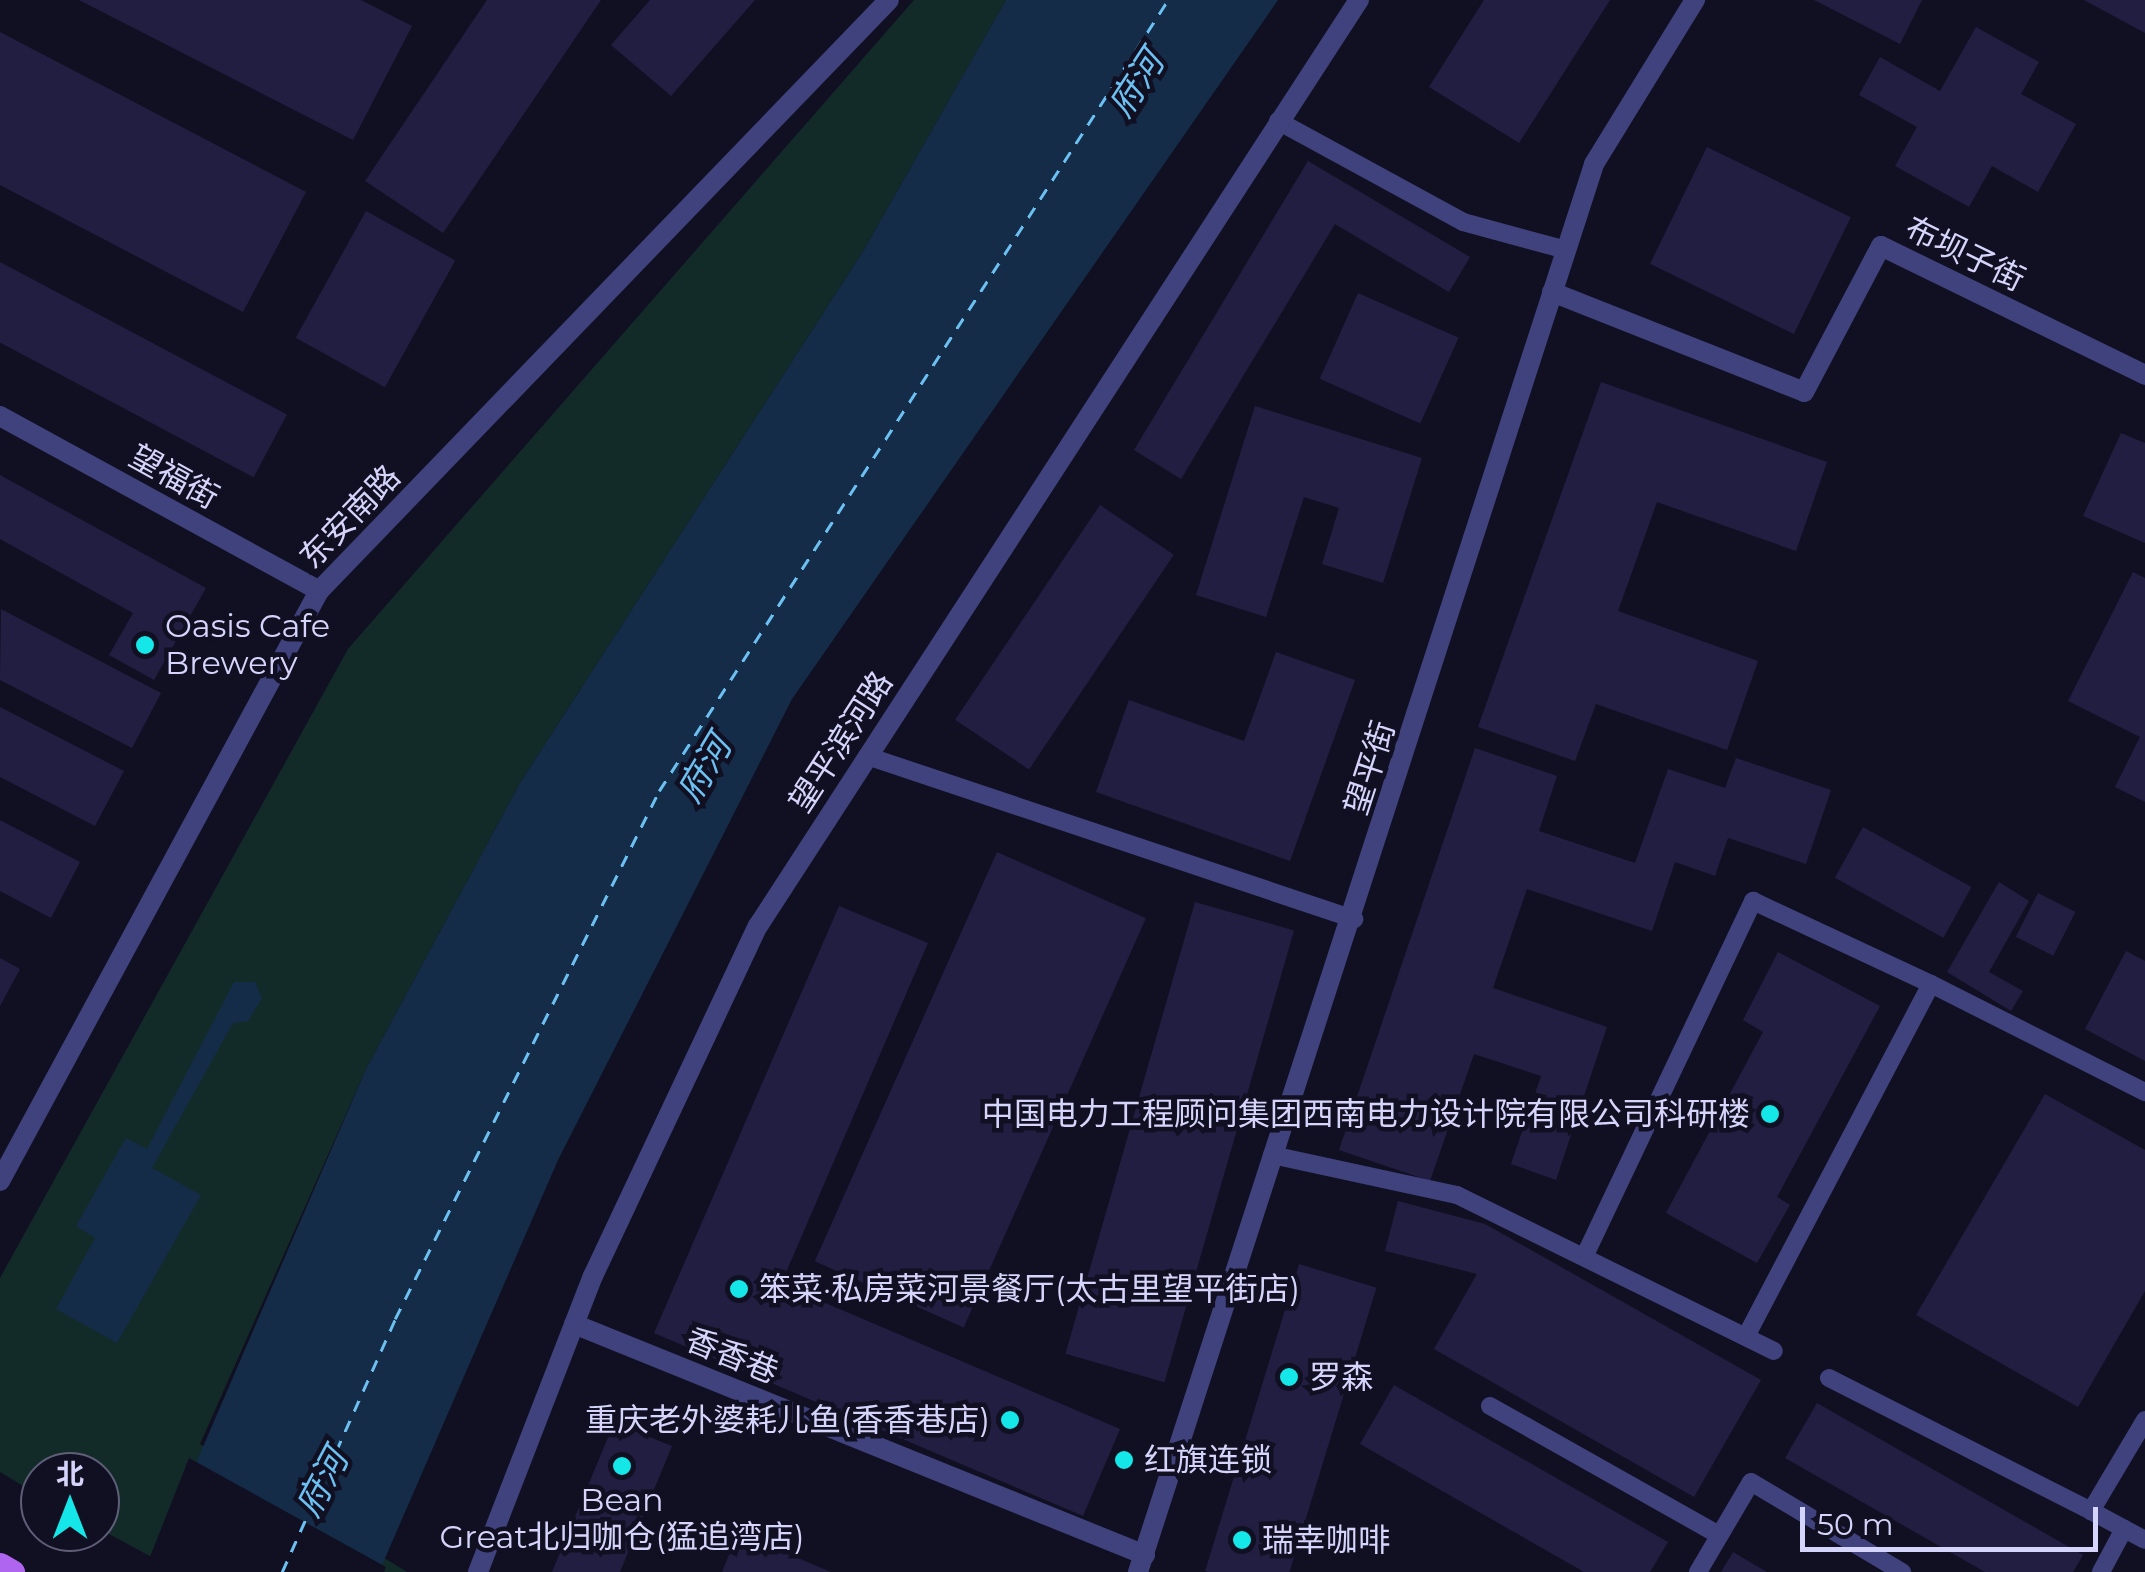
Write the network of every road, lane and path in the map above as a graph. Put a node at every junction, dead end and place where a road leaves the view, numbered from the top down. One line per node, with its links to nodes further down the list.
1 (890, 0): 9 (street, 东安南路)
2 (1359, 0): 4 (street, 望平滨河路)
3 (1695, 0): 5 (street, 望平街)
4 (1278, 121): 5 (lane); 10 (street, 望平滨河路)
5 (1566, 250): 6 (street, 望平街)
6 (1552, 292): 7 (street, 布坝子街); 11 (street, 望平街)
7 (2145, 375)
8 (0, 416): 9 (street, 望福街)
9 (319, 592): 15 (street, 东安南路)
10 (867, 756): 11 (lane); 17 (street, 望平滨河路)
11 (1354, 919): 14 (street, 望平街)
12 (1931, 984): 13 (lane); 16 (lane); 18 (lane)
13 (2145, 1092)
14 (1272, 1155): 16 (lane); 27 (street, 望平街)
15 (0, 1181)
16 (1586, 1253): 18 (lane)
17 (574, 1324): 27 (street, 香香巷); 30 (street, 望平滨河路)
18 (1746, 1335): 19 (lane)
19 (1774, 1351)
20 (1828, 1378): 23 (lane)
21 (1490, 1406): 25 (lane)
22 (2145, 1420): 23 (lane)
23 (2091, 1511): 24 (lane)
24 (2124, 1529): 26 (lane); 33 (lane)
25 (1719, 1535): 31 (lane); 32 (lane)
26 (2145, 1540)
27 (1142, 1564)
28 (0, 1565): 29 (main road)
29 (12, 1572)
30 (478, 1572)
31 (1698, 1572)
32 (1902, 1572)
33 (2101, 1572)

